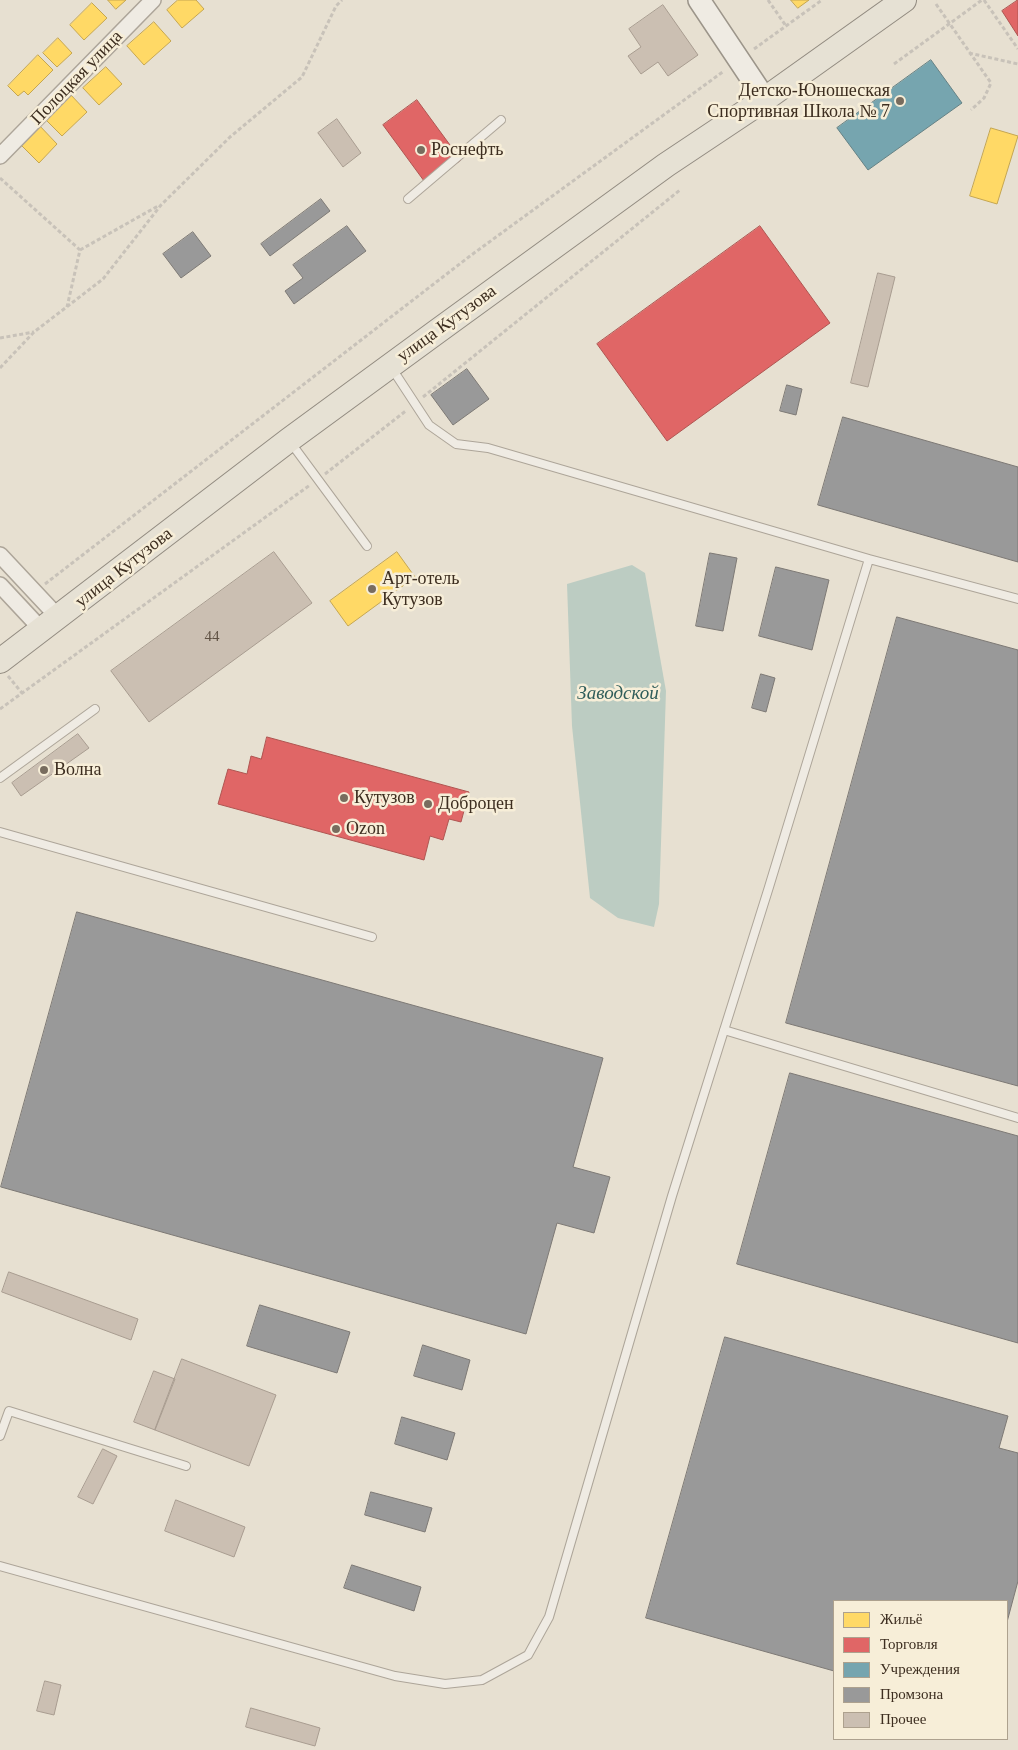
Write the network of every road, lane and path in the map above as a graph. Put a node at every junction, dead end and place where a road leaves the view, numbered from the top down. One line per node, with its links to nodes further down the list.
1 (153, 0): 19 (street, Полоцкая улица)
2 (342, 0): 23 (path)
3 (700, 0): 13 (main road)
4 (768, 0): 10 (path)
5 (822, 0): 10 (path)
6 (904, 0): 16 (main road, улица Кутузова)
7 (983, 0): 9 (path); 11 (path)
8 (936, 4): 9 (path)
9 (949, 24): 12 (path); 14 (path)
10 (786, 26): 13 (path)
11 (1018, 50)
12 (969, 53): 15 (path); 17 (path)
13 (739, 60): 16 (main road); 37 (path)
14 (894, 64)
15 (1018, 64)
16 (765, 99): 28 (main road, улица Кутузова)
17 (971, 110)
18 (501, 120): 22 (lane)
19 (0, 156)
20 (0, 178): 24 (path)
21 (680, 190): 30 (path)
22 (408, 199)
23 (160, 204): 24 (path); 25 (path)
24 (80, 250): 25 (path)
25 (67, 307): 26 (path)
26 (34, 332): 27 (path); 29 (path)
27 (0, 338)
28 (390, 366): 30 (lane); 31 (main road, улица Кутузова)
29 (0, 368)
30 (414, 403): 32 (path); 35 (lane)
31 (289, 440): 32 (lane); 39 (main road, улица Кутузова)
32 (317, 480): 33 (lane); 41 (path)
33 (367, 546)
34 (0, 555): 39 (street)
35 (869, 559): 38 (lane); 47 (lane)
36 (0, 585): 39 (street)
37 (42, 587)
38 (1018, 599)
39 (50, 624): 40 (main road, улица Кутузова)
40 (3, 667): 41 (path)
41 (22, 693): 42 (path)
42 (0, 709)
43 (95, 709): 44 (lane)
44 (0, 778)
45 (0, 832): 46 (lane)
46 (372, 937)
47 (724, 1030): 48 (lane); 51 (lane)
48 (1018, 1118)
49 (0, 1436): 50 (lane)
50 (186, 1466)
51 (0, 1566)

